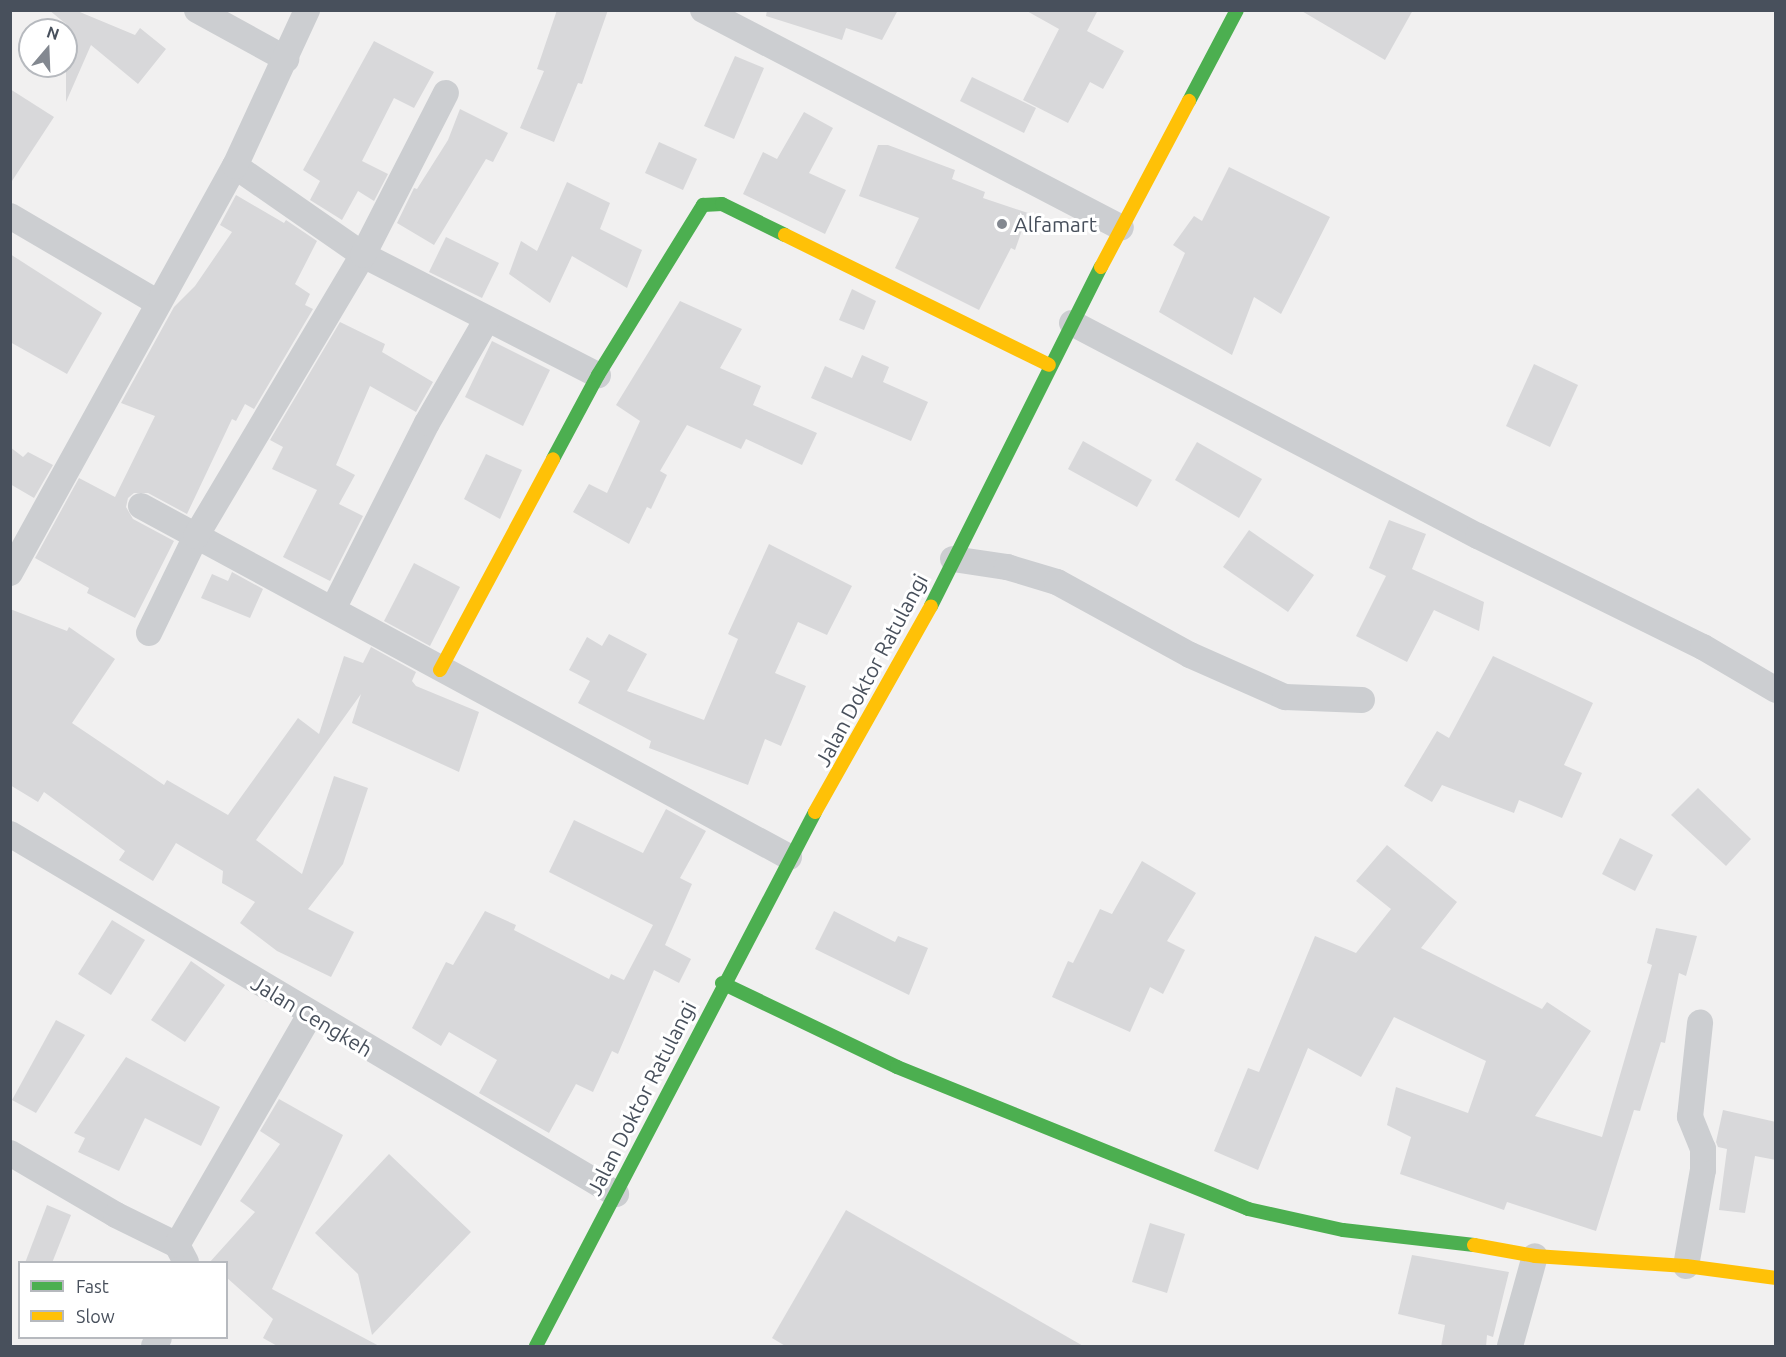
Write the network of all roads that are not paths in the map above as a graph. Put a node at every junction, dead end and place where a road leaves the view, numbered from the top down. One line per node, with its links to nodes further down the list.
1 (197, 10): 5 (street)
2 (308, 10): 5 (street)
3 (1238, 10): 9 (main road, Jalan Doktor Ratulangi)
4 (715, 13): 9 (street)
5 (286, 59): 7 (street)
6 (446, 93): 10 (street)
7 (235, 166): 10 (street); 11 (street)
8 (10, 216): 11 (street)
9 (1121, 228): 13 (main road, Jalan Doktor Ratulangi)
10 (363, 255): 12 (street); 17 (street)
11 (158, 303): 18 (street)
12 (487, 319): 15 (street); 21 (street)
13 (1072, 323): 14 (main road, Jalan Doktor Ratulangi); 24 (street)
14 (1049, 365): 15 (main road); 19 (main road, Jalan Doktor Ratulangi)
15 (598, 375): 23 (main road)
16 (141, 506): 17 (street)
17 (196, 536): 21 (street); 22 (street)
18 (19, 537): 20 (street)
19 (953, 559): 25 (street); 27 (main road, Jalan Doktor Ratulangi)
20 (10, 573)
21 (333, 609): 23 (street)
22 (149, 633)
23 (440, 670): 27 (street)
24 (1776, 690)
25 (1362, 700)
26 (10, 834): 29 (street, Jalan Cengkeh)
27 (789, 857): 28 (main road, Jalan Doktor Ratulangi)
28 (722, 983): 32 (main road, Jalan Doktor Ratulangi); 34 (main road)
29 (310, 1016): 32 (street, Jalan Cengkeh); 33 (street)
30 (1700, 1023): 35 (street)
31 (10, 1153): 33 (street)
32 (616, 1194): 37 (main road, Jalan Doktor Ratulangi)
33 (182, 1254)
34 (1535, 1256): 35 (main road); 38 (street)
35 (1686, 1266): 36 (main road)
36 (1776, 1278)
37 (536, 1347)
38 (1510, 1347)

